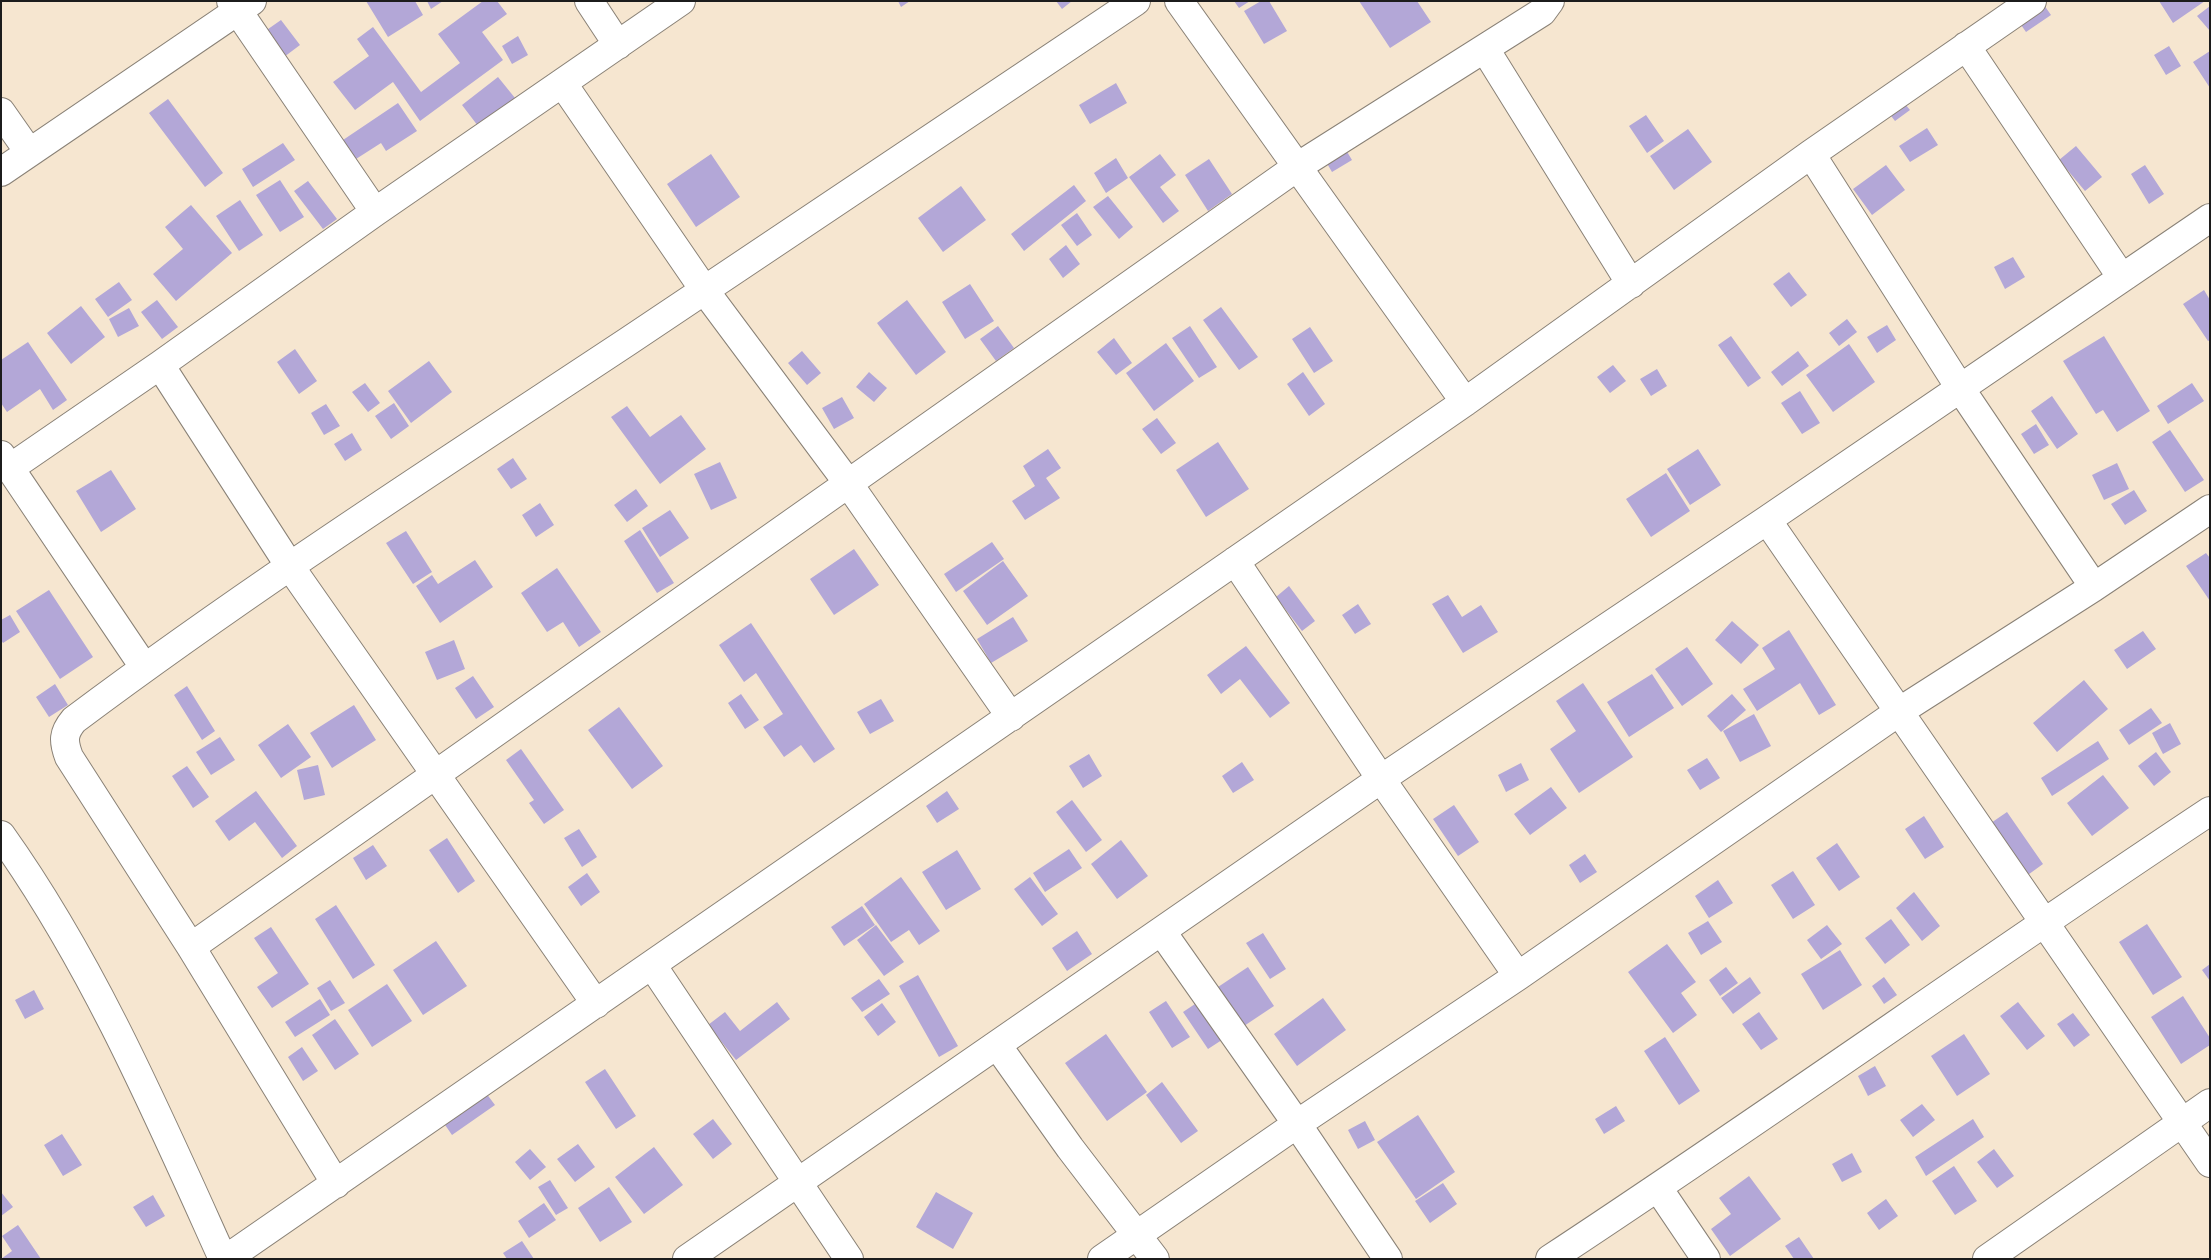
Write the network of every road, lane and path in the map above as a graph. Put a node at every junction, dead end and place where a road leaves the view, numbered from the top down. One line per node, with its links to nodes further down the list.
1 (589, 1): 8 (street)
2 (681, 1): 8 (street)
3 (1136, 1): 21 (street)
4 (1179, 1): 15 (street)
5 (1550, 1): 10 (street)
6 (2032, 1): 9 (street)
7 (240, 5): 13 (street); 17 (street)
8 (618, 45): 11 (street)
9 (1966, 46): 14 (street); 19 (street)
10 (1486, 49): 15 (street); 20 (street)
11 (563, 84): 17 (street); 21 (street)
12 (1, 112): 13 (street)
13 (29, 152): 16 (street)
14 (1811, 154): 20 (street); 23 (street)
15 (1297, 167): 24 (street); 26 (street)
16 (1, 172)
17 (375, 212): 22 (street)
18 (2210, 218): 19 (street)
19 (2122, 278): 23 (street)
20 (1631, 284): 24 (street)
21 (705, 291): 26 (street); 30 (street)
22 (160, 365): 25 (street); 30 (street)
23 (1960, 388): 28 (street); 31 (street)
24 (1465, 402): 29 (street)
25 (6, 462): 32 (street)
26 (848, 483): 34 (street); 35 (street)
27 (2210, 509): 31 (street)
28 (1767, 520): 33 (street); 36 (street)
29 (1235, 561): 34 (street); 36 (street)
30 (289, 565): 32 (street); 35 (street)
31 (2094, 587): 33 (street)
32 (144, 667): 41 (street)
33 (1900, 711): 39 (street); 43 (street)
34 (1011, 717): 42 (street)
35 (436, 773): 41 (street); 44 (street)
36 (1381, 779): 40 (street); 43 (street)
37 (2210, 811): 39 (street)
38 (1, 834): 54 (street)
39 (2044, 922): 47 (street); 52 (street)
40 (1162, 932): 45 (street); 48 (street)
41 (191, 947): 51 (street)
42 (652, 965): 44 (street); 50 (street)
43 (1518, 976): 48 (street)
44 (596, 1004): 51 (street)
45 (997, 1045): 50 (street); 53 (street)
46 (2210, 1103): 47 (street)
47 (2181, 1123): 49 (street); 62 (street)
48 (1297, 1124): 53 (street); 59 (street)
49 (2210, 1163)
50 (797, 1182): 55 (street); 56 (street)
51 (336, 1184): 54 (street)
52 (1658, 1188): 60 (street); 61 (street)
53 (1138, 1235): 57 (street); 58 (street)
54 (224, 1259)
55 (687, 1259)
56 (849, 1259)
57 (1102, 1259)
58 (1156, 1259)
59 (1388, 1259)
60 (1550, 1259)
61 (1706, 1259)
62 (1987, 1259)

